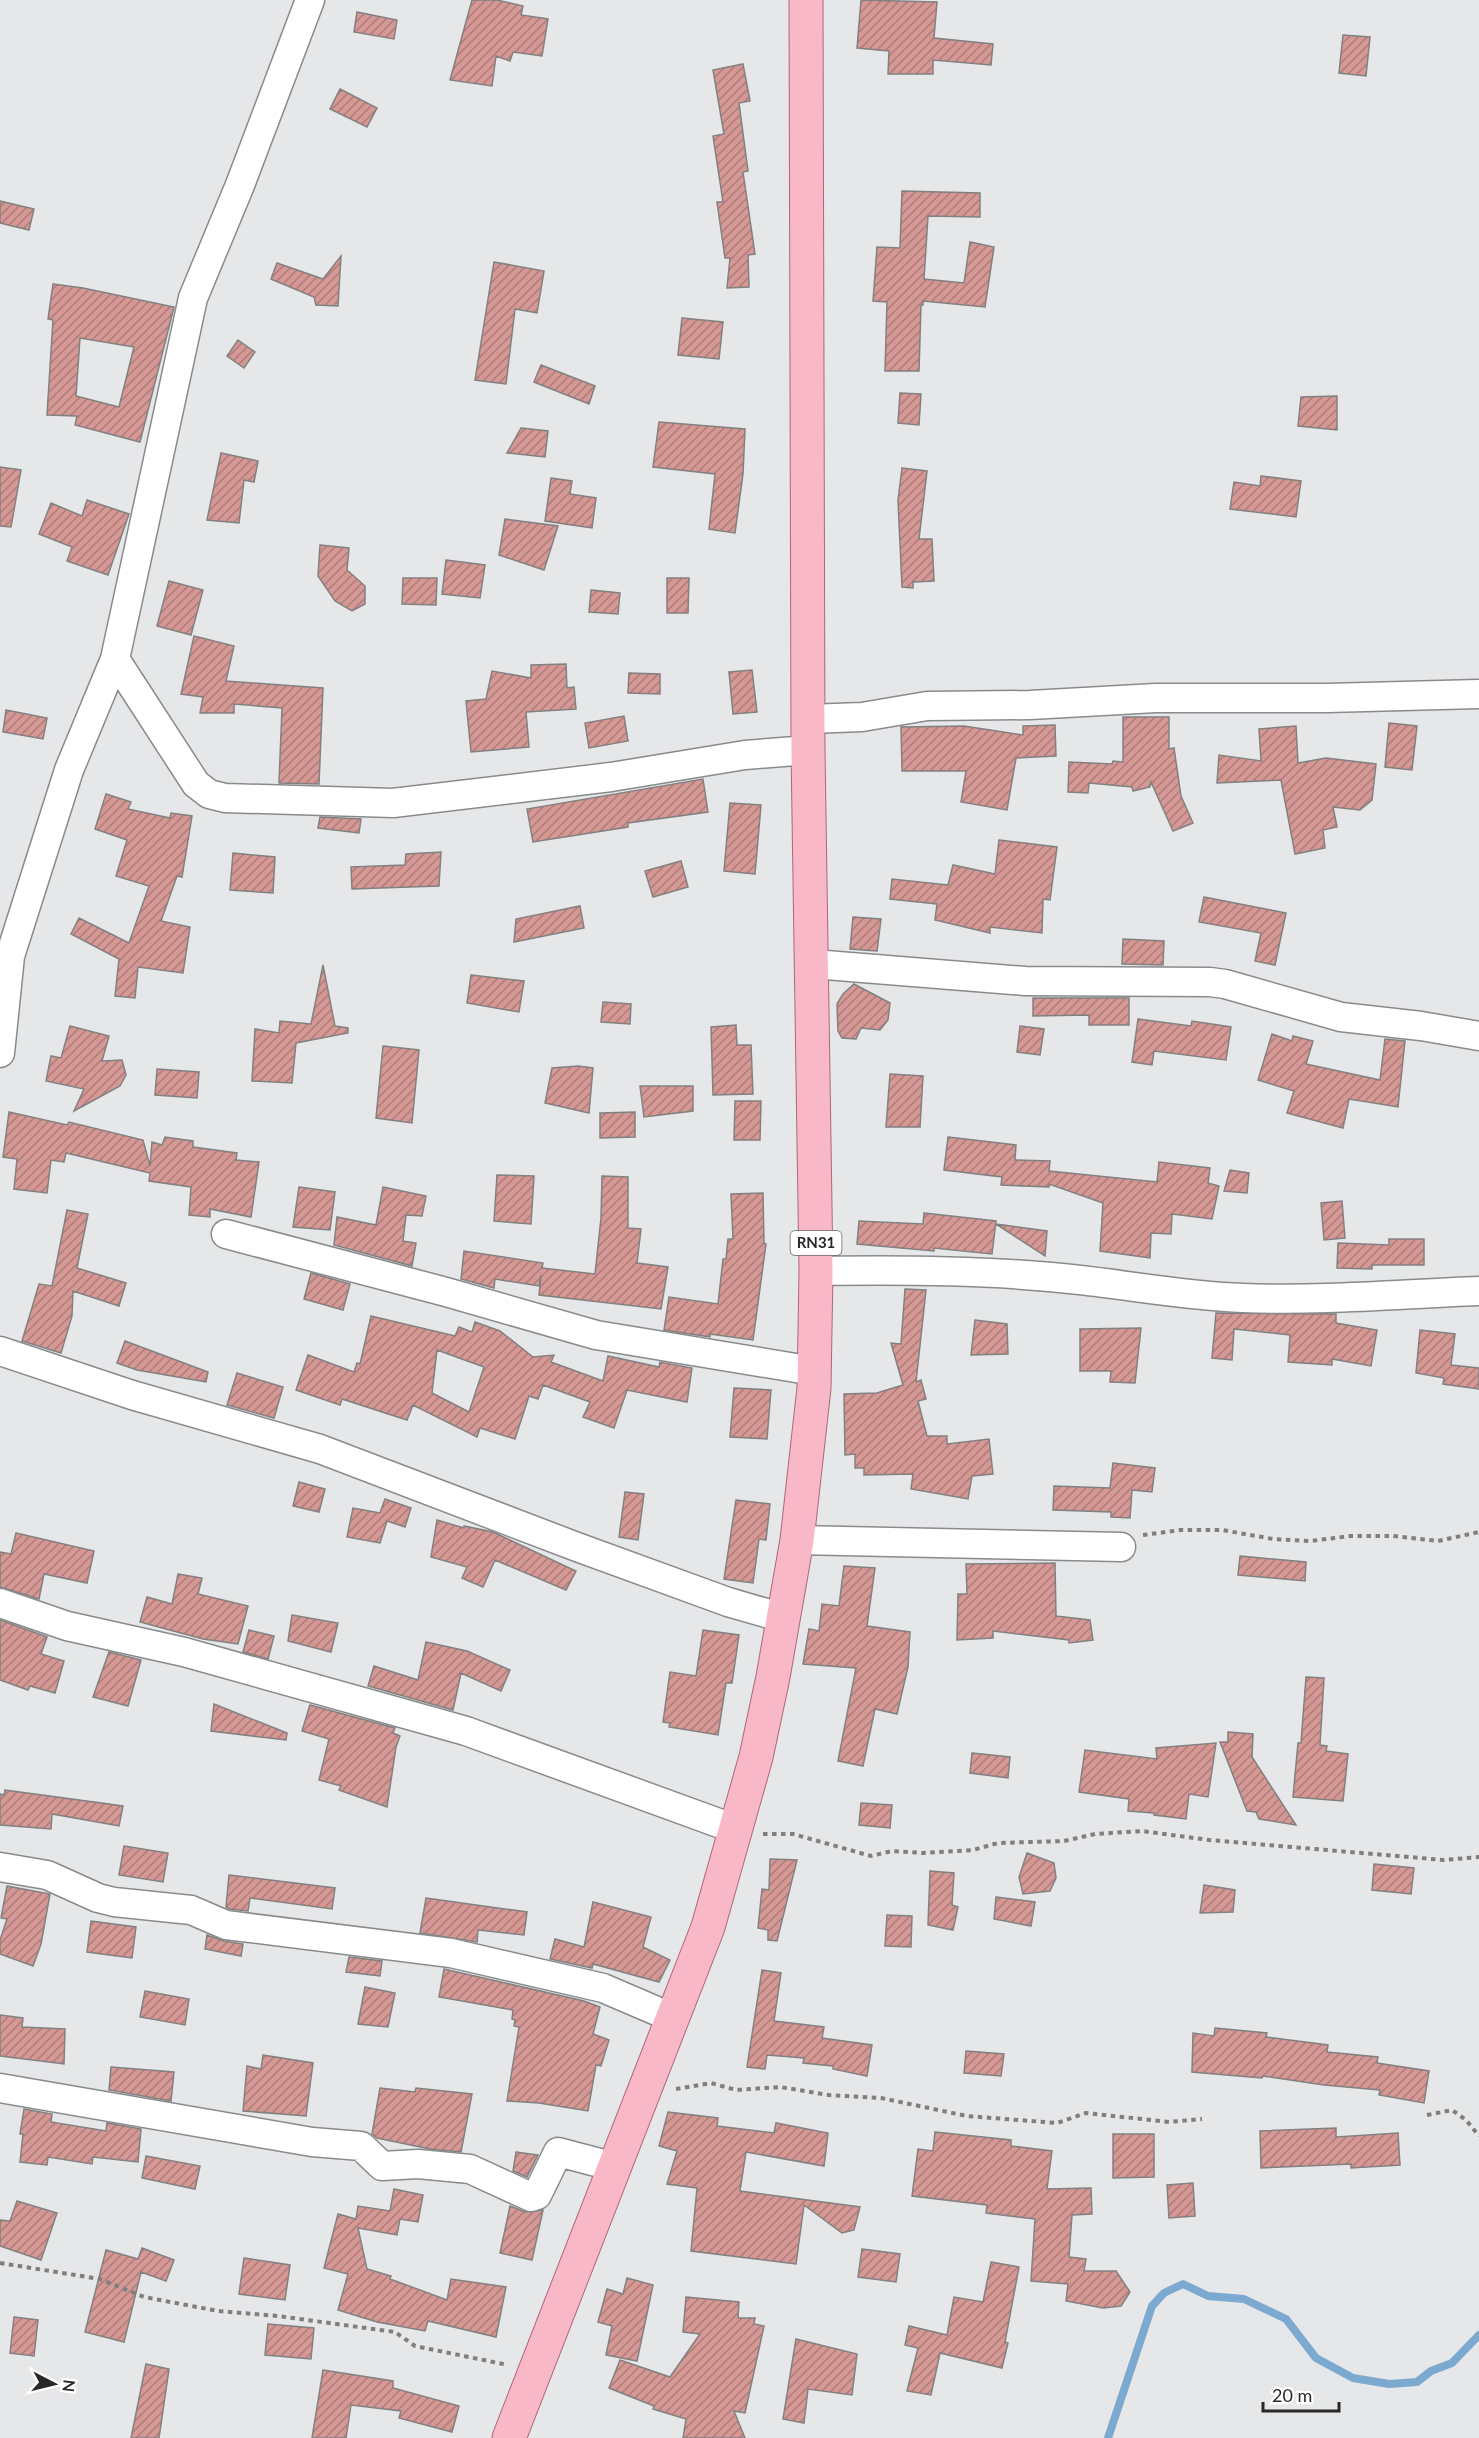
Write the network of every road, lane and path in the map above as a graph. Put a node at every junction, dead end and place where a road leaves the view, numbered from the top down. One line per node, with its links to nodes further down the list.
1 (310, 0): 3 (street)
2 (806, 0): 5 (main road, RN31)
3 (115, 659): 5 (street); 8 (street)
4 (1479, 694): 5 (street)
5 (809, 735): 6 (main road, RN31)
6 (813, 964): 7 (street); 10 (main road, RN31)
7 (1479, 1036)
8 (0, 1053)
9 (226, 1234): 13 (street)
10 (816, 1271): 11 (street); 13 (main road, RN31)
11 (1479, 1291)
12 (0, 1350): 18 (street)
13 (814, 1371): 15 (main road, RN31)
14 (1479, 1532): 16 (path)
15 (797, 1540): 16 (street); 18 (main road, RN31)
16 (1121, 1547)
17 (0, 1603): 19 (street)
18 (783, 1618): 19 (main road, RN31)
19 (735, 1828): 20 (path); 22 (main road, RN31)
20 (1479, 1857)
21 (0, 1867): 22 (street)
22 (673, 2018): 24 (main road, RN31)
23 (0, 2088): 28 (street)
24 (643, 2094): 26 (path); 28 (main road, RN31)
25 (1427, 2115): 27 (path)
26 (1202, 2119)
27 (1479, 2136)
28 (615, 2167): 30 (main road, RN31)
29 (0, 2263): 30 (path)
30 (535, 2372): 31 (main road, RN31)
31 (509, 2438)

